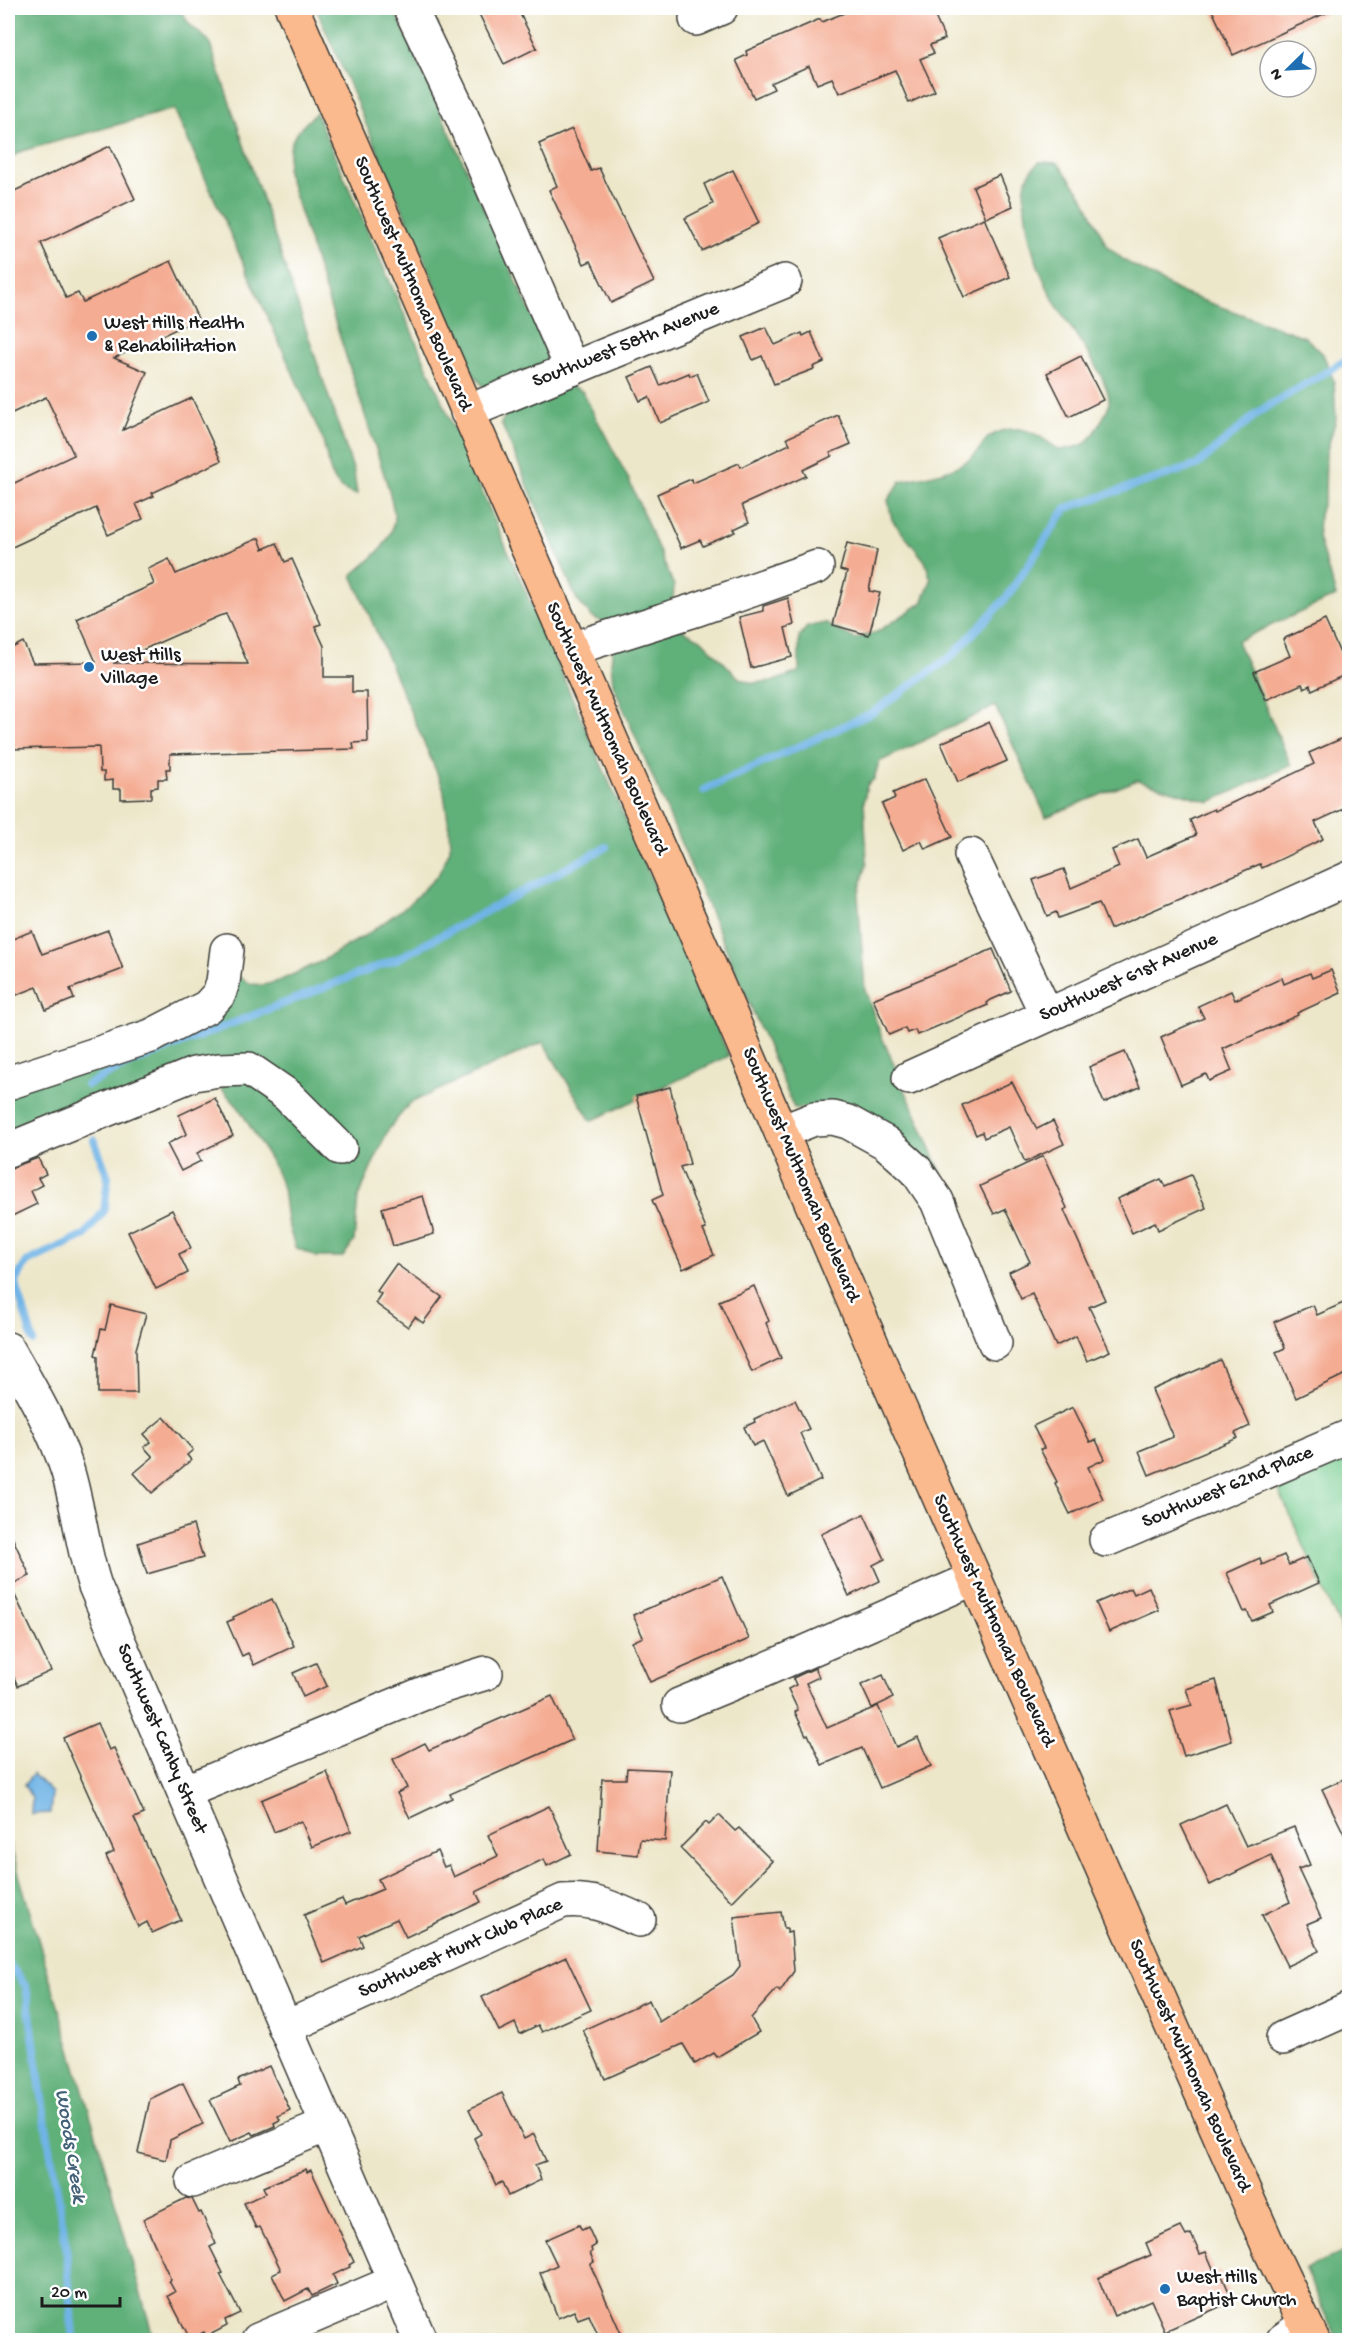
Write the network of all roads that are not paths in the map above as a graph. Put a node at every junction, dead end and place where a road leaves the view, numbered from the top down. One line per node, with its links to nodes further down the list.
1 (292, 8): 5 (main road, Southwest Multnomah Boulevard)
2 (410, 8): 4 (street)
3 (785, 281): 4 (street, Southwest 58th Avenue)
4 (572, 369): 5 (street, Southwest 58th Avenue)
5 (467, 412): 7 (main road, Southwest Multnomah Boulevard)
6 (817, 567): 7 (street)
7 (571, 649): 14 (main road, Southwest Multnomah Boulevard)
8 (971, 855): 11 (street)
9 (1350, 879): 11 (street, Southwest 61st Avenue)
10 (227, 950): 13 (street)
11 (1047, 1015): 12 (street, Southwest 61st Avenue)
12 (909, 1078)
13 (8, 1083)
14 (781, 1132): 17 (street); 21 (main road, Southwest Multnomah Boulevard)
15 (340, 1148): 16 (street)
16 (8, 1150)
17 (995, 1343)
18 (8, 1349): 24 (street, Southwest Canby Street)
19 (1350, 1436): 20 (street, Southwest 62nd Place)
20 (1106, 1540)
21 (975, 1578): 23 (street); 32 (main road, Southwest Multnomah Boulevard)
22 (486, 1673): 24 (street)
23 (679, 1705)
24 (184, 1792): 27 (street, Southwest Canby Street)
25 (639, 1920): 27 (street, Southwest Hunt Club Place)
26 (1350, 2008): 28 (street)
27 (285, 2028): 29 (street, Southwest Canby Street)
28 (1283, 2038)
29 (327, 2125): 30 (street); 31 (street, Southwest Canby Street)
30 (193, 2181)
31 (394, 2282): 33 (street); 34 (street, Southwest Canby Street)
32 (1301, 2335)
33 (258, 2340)
34 (420, 2340)

